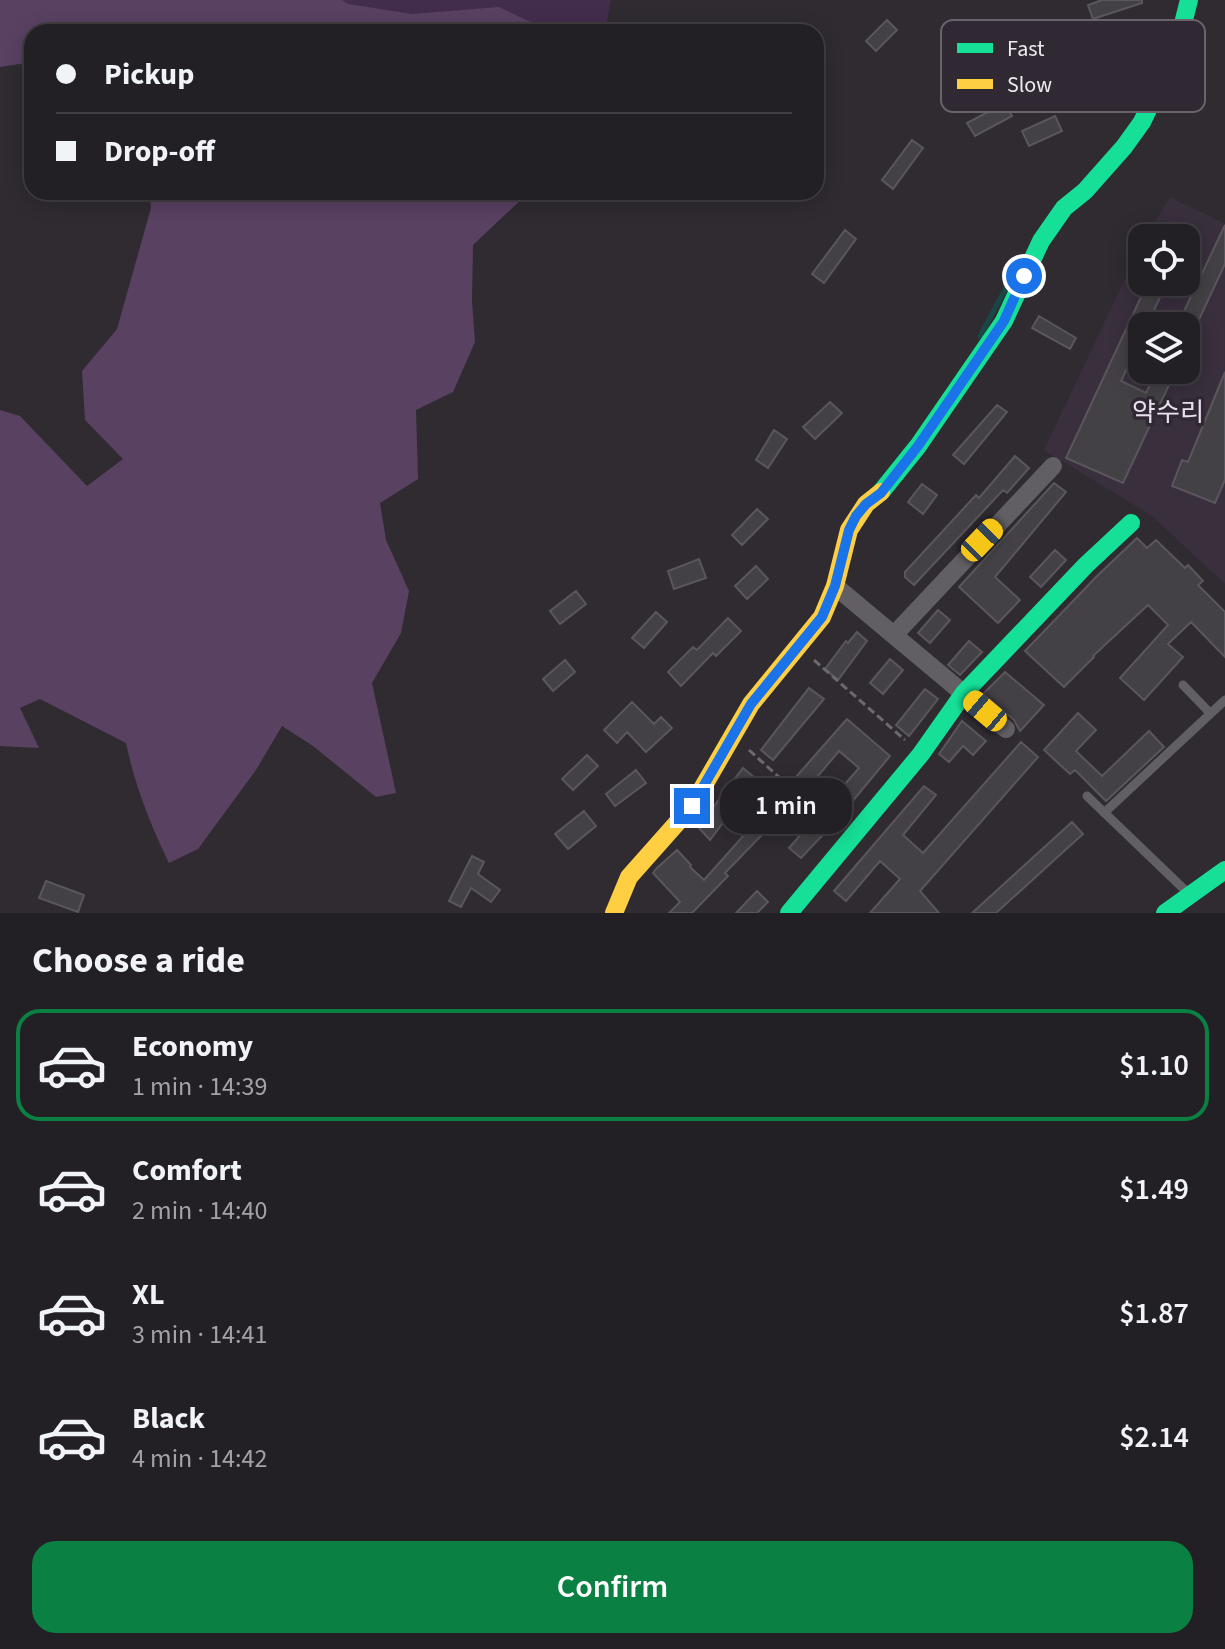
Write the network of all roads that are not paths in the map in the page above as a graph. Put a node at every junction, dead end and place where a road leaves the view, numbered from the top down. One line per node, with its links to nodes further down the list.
1 (1189, 0): 2 (street)
2 (1184, 20)
3 (1147, 112): 6 (street)
4 (1053, 466): 7 (street)
5 (1131, 523): 9 (street)
6 (835, 586): 7 (street); 17 (street)
7 (894, 635): 9 (street)
8 (1183, 685): 11 (lane)
9 (964, 693): 12 (street); 18 (street)
10 (1225, 700): 11 (lane)
11 (1210, 713): 14 (lane)
12 (1006, 729)
13 (1087, 796): 14 (lane)
14 (1104, 813): 16 (lane)
15 (1225, 870): 16 (street)
16 (1190, 896): 19 (street)
17 (614, 913)
18 (789, 913)
19 (1165, 913)

